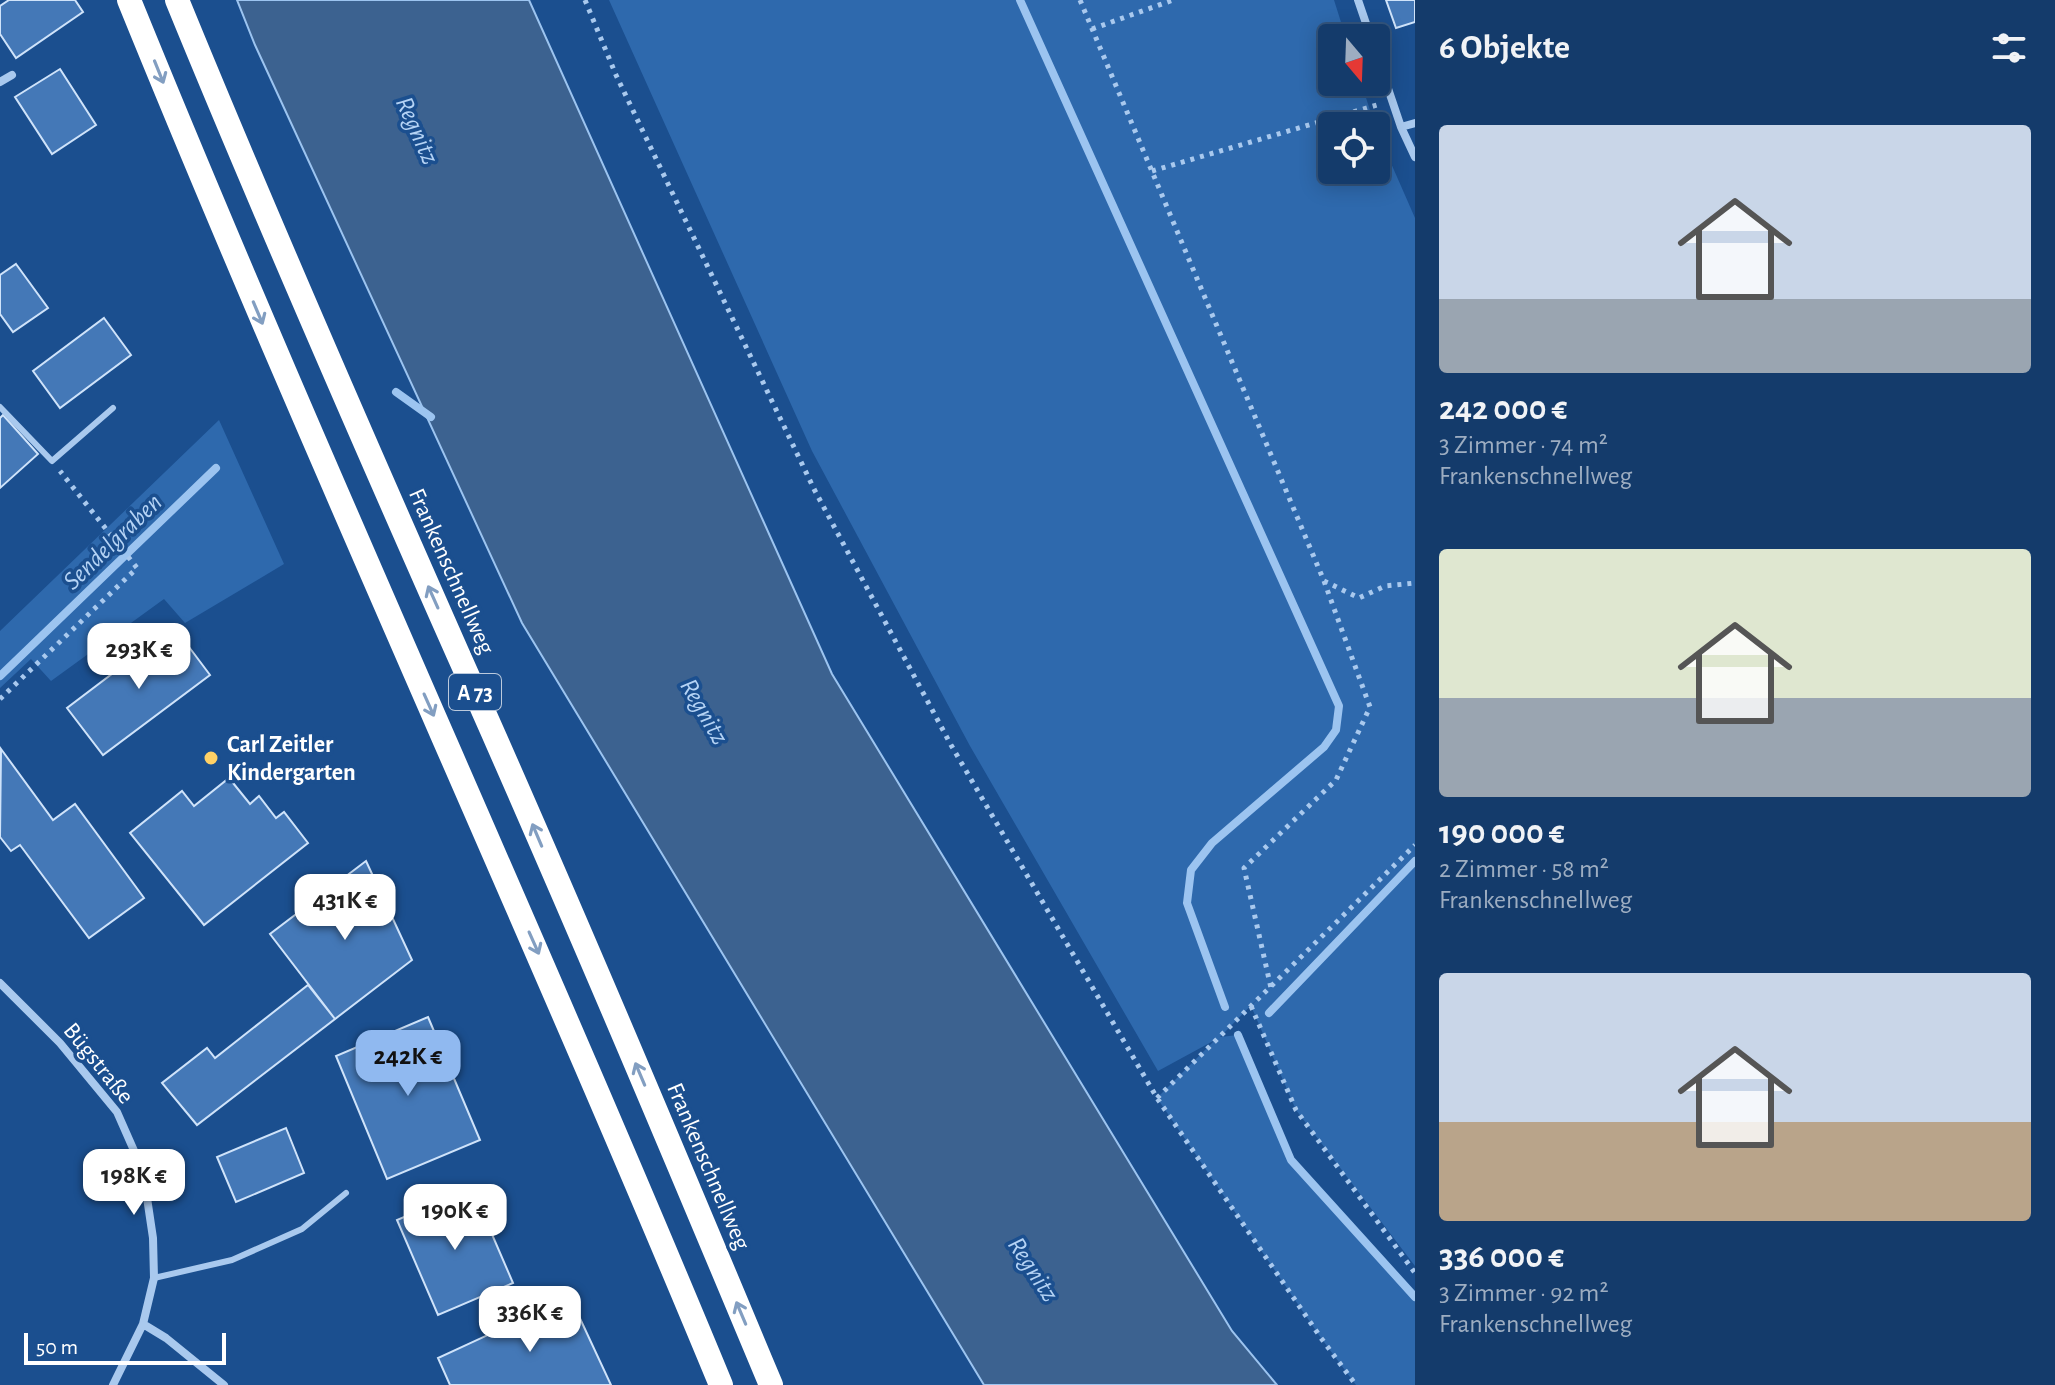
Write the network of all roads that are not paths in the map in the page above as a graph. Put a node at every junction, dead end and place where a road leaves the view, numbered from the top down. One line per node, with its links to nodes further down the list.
1 (129, 0): 19 (highway, A 73, one-way to 19)
2 (177, 0): 20 (highway, Frankenschnellweg / A 73, one-way to 2)
3 (1358, 0): 4 (street)
4 (1366, 24)
5 (12, 75): 6 (street)
6 (0, 82)
7 (1390, 95): 9 (street)
8 (1415, 123): 9 (street)
9 (1401, 127): 10 (street)
10 (1415, 157)
11 (0, 407): 12 (lane)
12 (113, 408)
13 (0, 983): 15 (street, Bügstraße)
14 (346, 1193): 15 (lane)
15 (154, 1278): 16 (street, Bügstraße)
16 (143, 1324): 17 (street, Bügstraße); 18 (street)
17 (113, 1385)
18 (224, 1385)
19 (721, 1385)
20 (771, 1385)

